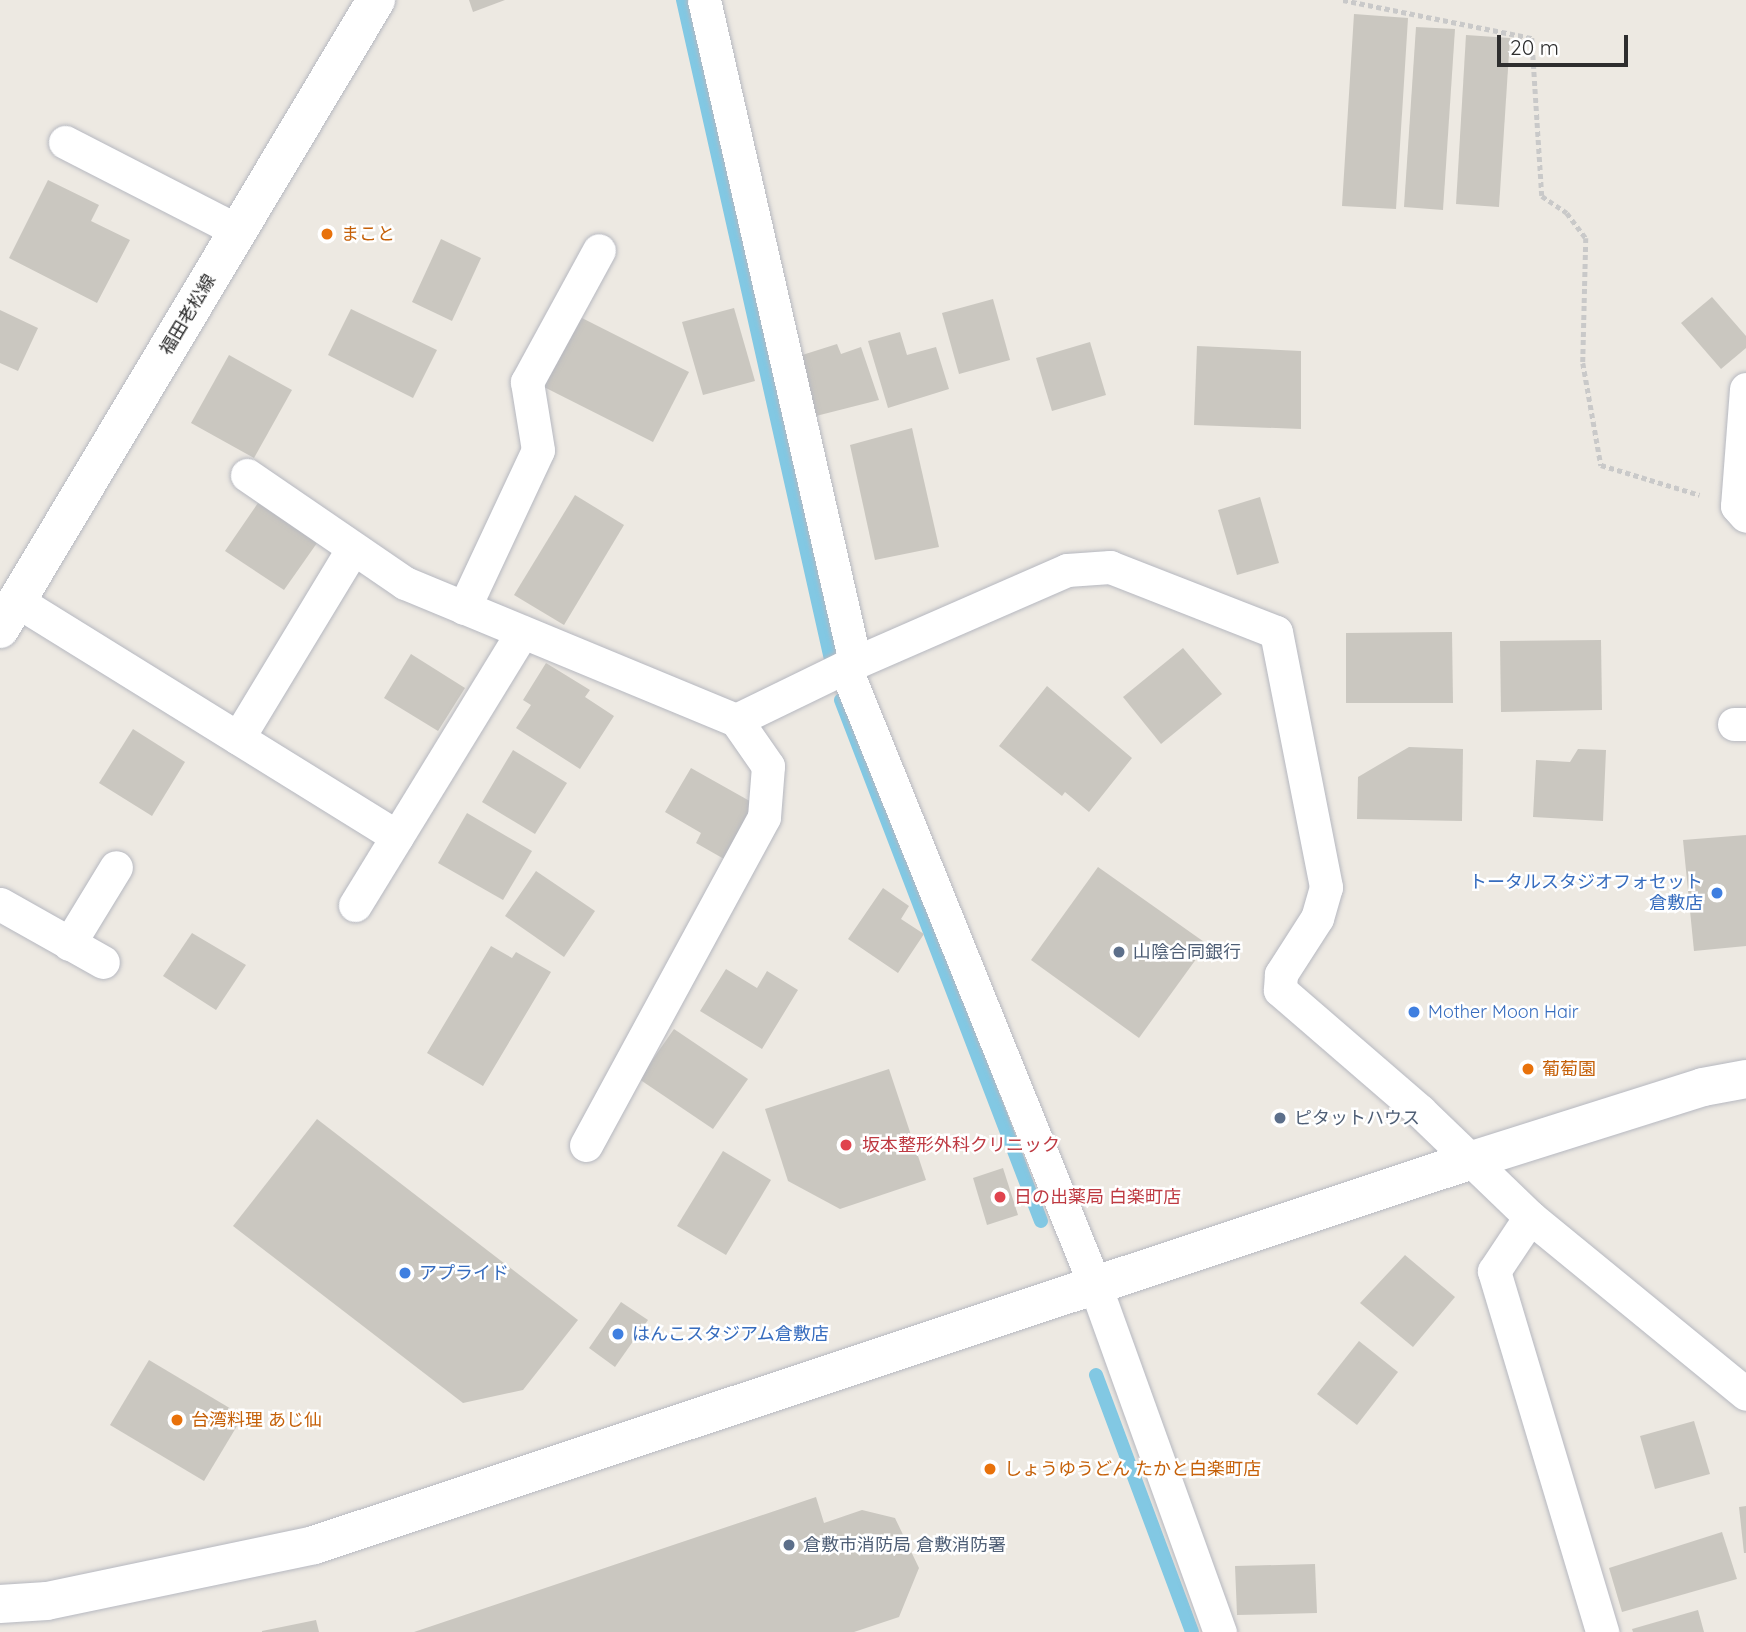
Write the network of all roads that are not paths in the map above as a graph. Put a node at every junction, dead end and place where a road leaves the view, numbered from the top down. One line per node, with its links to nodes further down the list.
1 (376, 0): 4 (street, 福田老松線)
2 (704, 0): 13 (street)
3 (65, 142): 4 (street)
4 (238, 231): 11 (street, 福田老松線)
5 (598, 250): 10 (street)
6 (1746, 389): 8 (street)
7 (247, 475): 9 (street)
8 (1742, 511)
9 (353, 548): 10 (street); 15 (street)
10 (464, 608): 12 (street)
11 (8, 615): 15 (street)
12 (522, 632): 14 (street); 16 (street)
13 (841, 669): 14 (street); 24 (street); 26 (street)
14 (736, 720): 23 (street)
15 (238, 738): 16 (street)
16 (397, 836): 19 (street)
17 (116, 867): 20 (street)
18 (0, 904): 20 (street)
19 (355, 905)
20 (69, 944): 21 (street)
21 (103, 962)
22 (1746, 1079): 24 (street)
23 (586, 1145)
24 (1472, 1160): 25 (street); 26 (street)
25 (1530, 1217): 27 (street); 30 (street)
26 (1096, 1288): 28 (street); 29 (street)
27 (1746, 1394)
28 (0, 1604)
29 (1220, 1632)
30 (1602, 1632)

